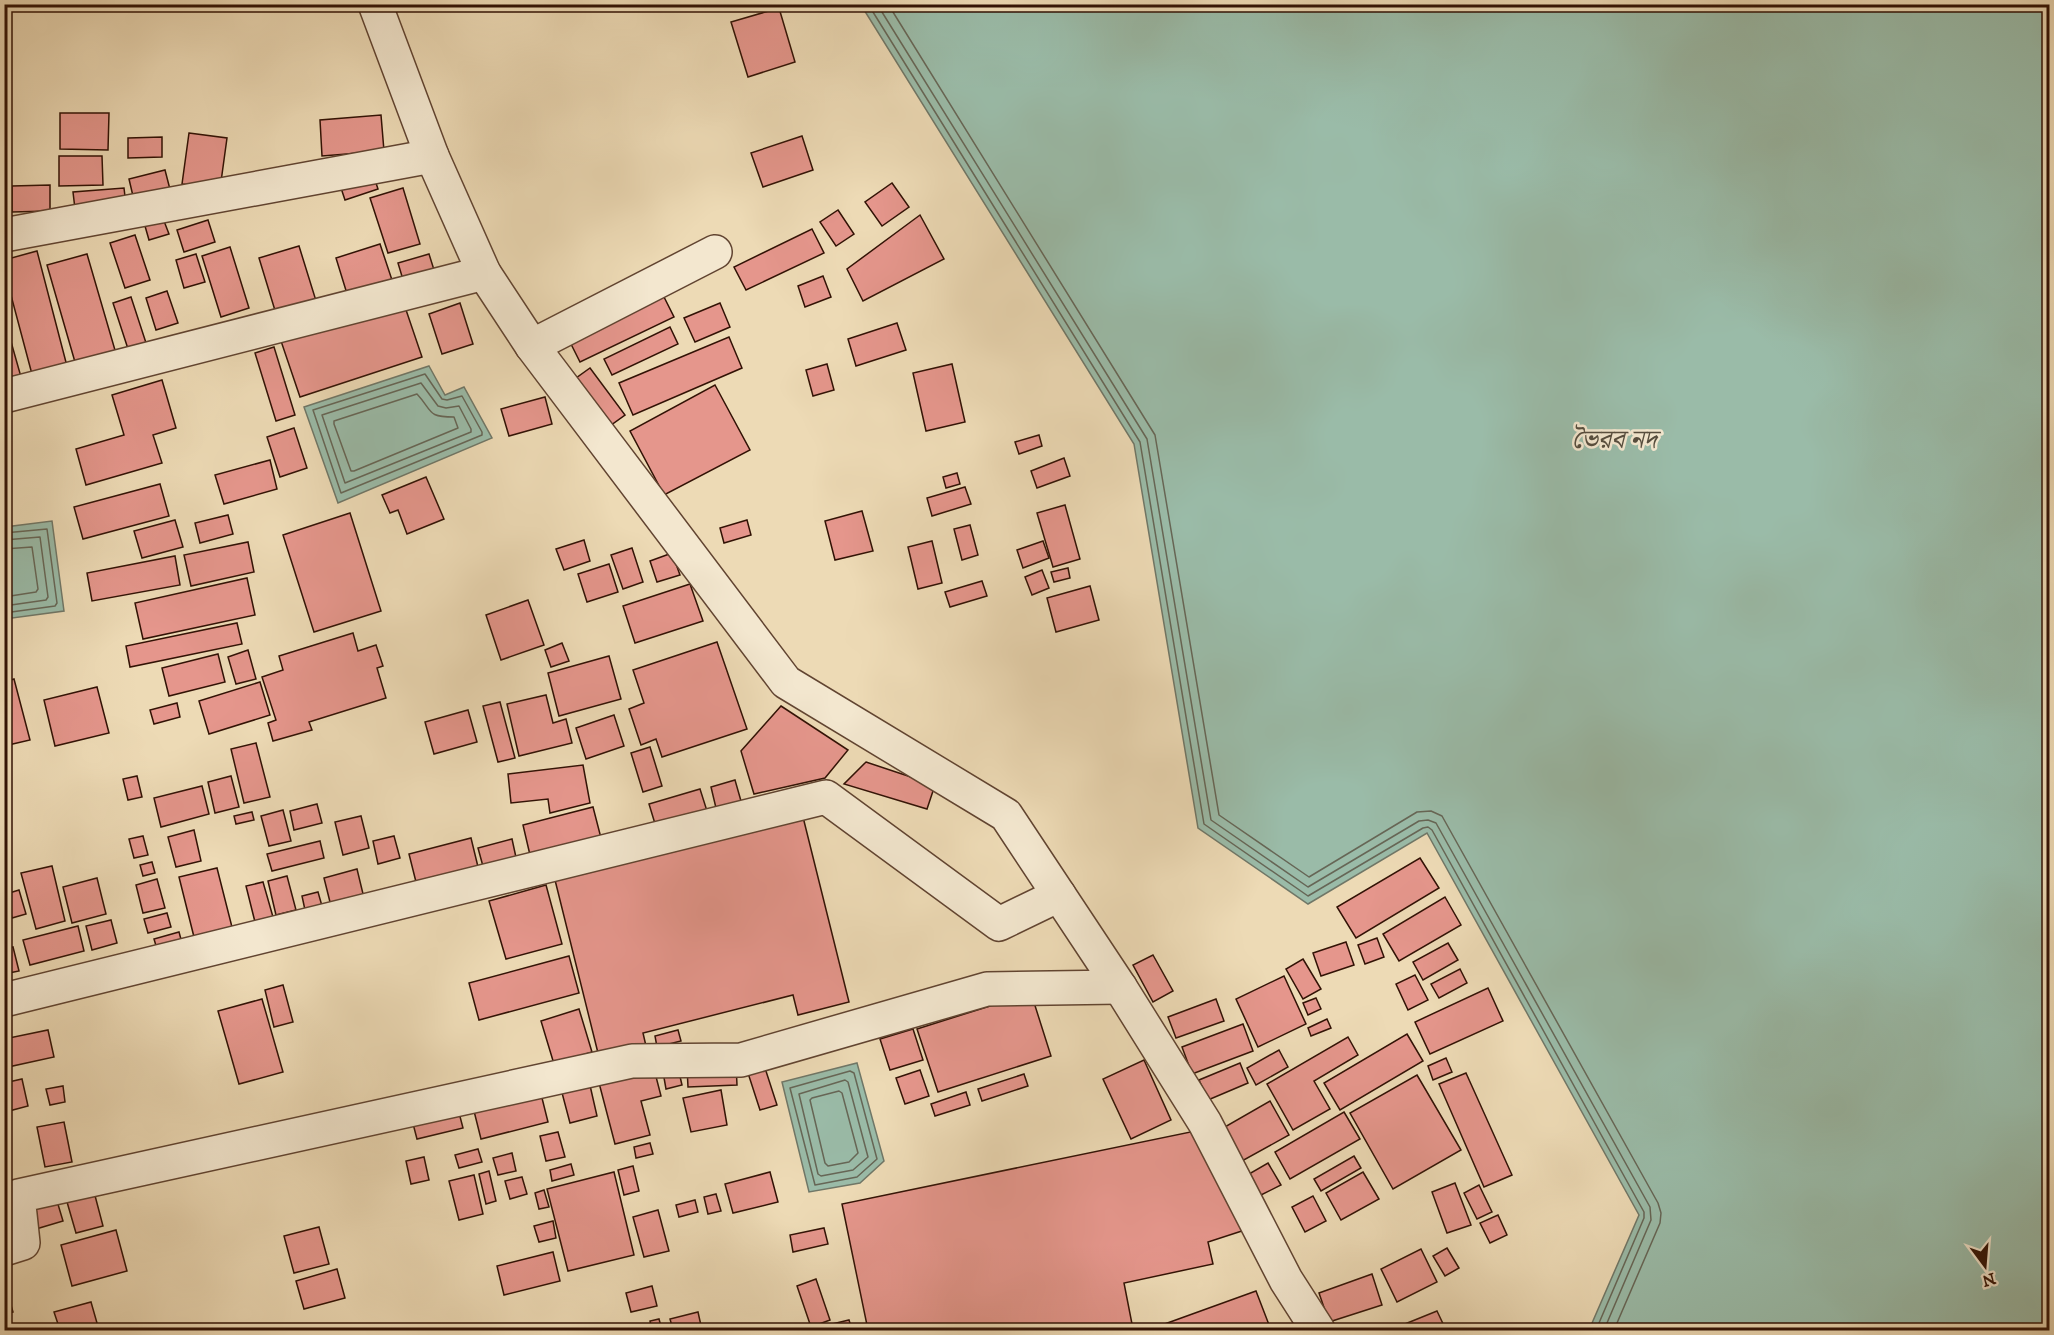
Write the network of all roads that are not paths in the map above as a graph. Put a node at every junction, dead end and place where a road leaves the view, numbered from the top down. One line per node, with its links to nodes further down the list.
1 (375, 4): 2 (street)
2 (432, 156): 3 (street); 5 (street)
3 (4, 235)
4 (715, 252): 6 (street)
5 (484, 273): 6 (street); 7 (street)
6 (532, 346): 8 (street)
7 (4, 396)
8 (1059, 895): 9 (street); 10 (street)
9 (1120, 987): 11 (street); 12 (street)
10 (4, 1000)
11 (4, 1250)
12 (1318, 1330)

